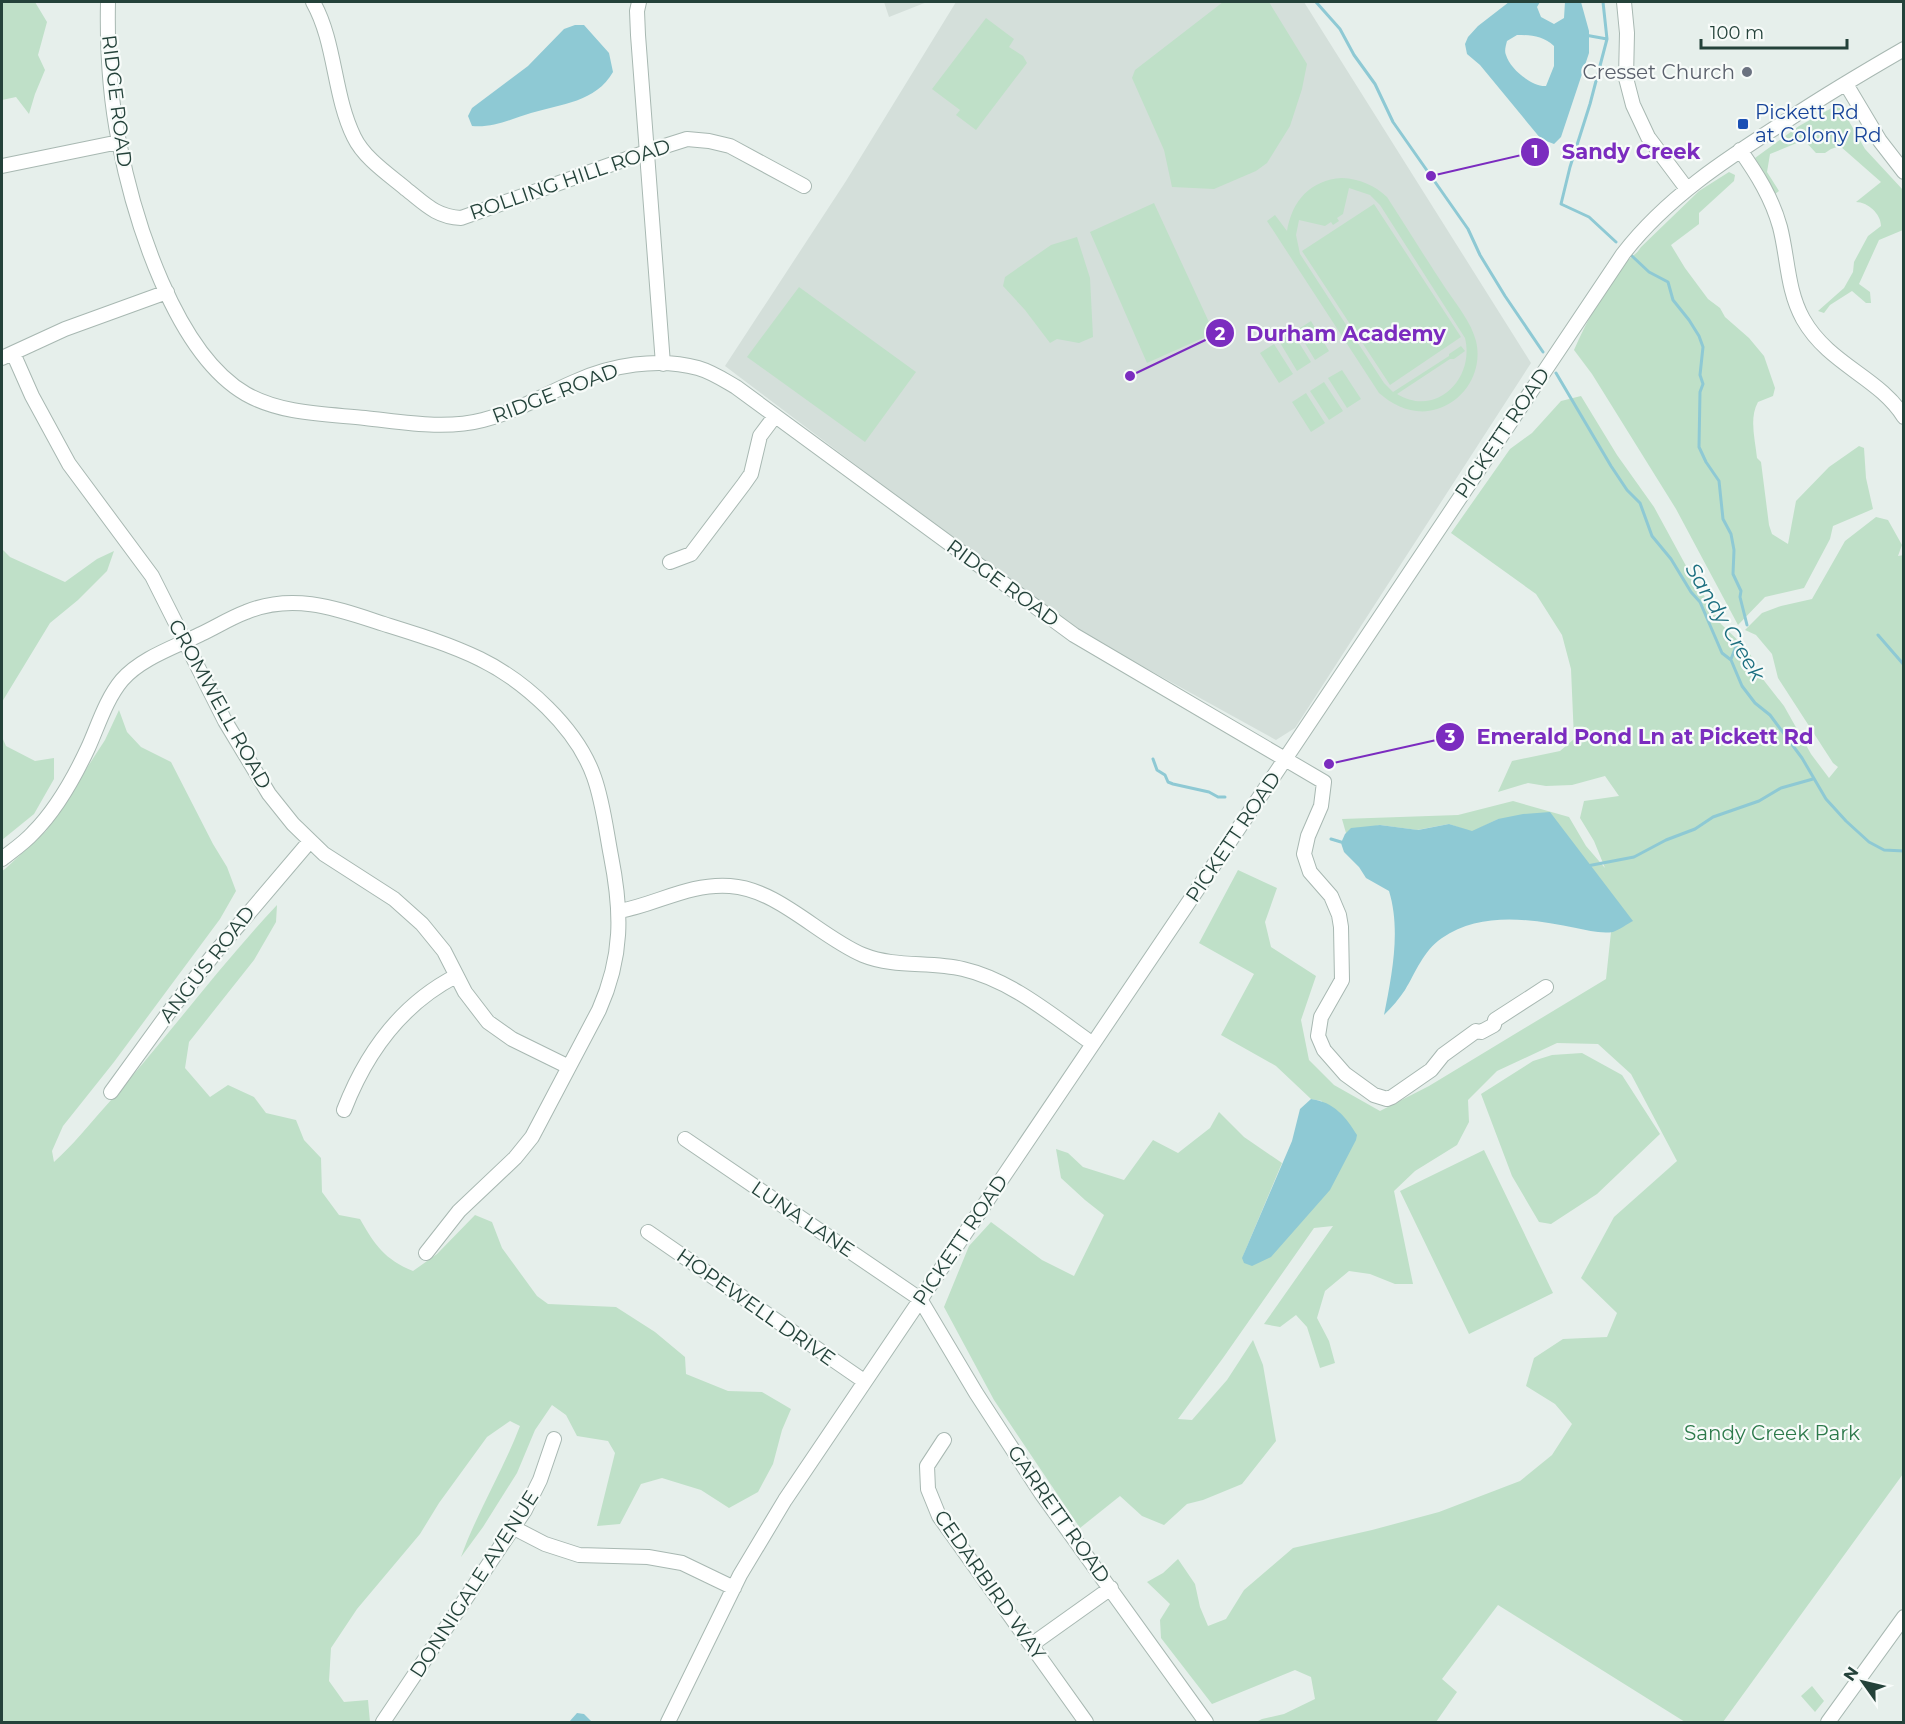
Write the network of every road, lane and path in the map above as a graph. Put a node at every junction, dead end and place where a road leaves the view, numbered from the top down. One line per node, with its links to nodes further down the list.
1 (108, 2): 7 (street, RIDGE ROAD)
2 (313, 2): 9 (street, ROLLING HILL ROAD)
3 (639, 2): 9 (street)
4 (1624, 2): 13 (street)
5 (1904, 49): 6 (street, PICKETT ROAD)
6 (1846, 84): 8 (street, PICKETT ROAD); 11 (street)
7 (119, 142): 10 (street); 14 (street, RIDGE ROAD)
8 (1740, 150): 13 (street, PICKETT ROAD); 18 (street)
9 (646, 152): 12 (street, ROLLING HILL ROAD); 16 (street)
10 (2, 166)
11 (1904, 172)
12 (804, 186)
13 (1687, 189): 21 (street, PICKETT ROAD)
14 (167, 292): 15 (street); 16 (street, RIDGE ROAD)
15 (7, 356): 20 (street, CROMWELL ROAD)
16 (663, 364): 17 (street, RIDGE ROAD)
17 (775, 416): 19 (street); 21 (street, RIDGE ROAD)
18 (1904, 417)
19 (670, 562)
20 (184, 641): 22 (street, CROMWELL ROAD); 23 (street); 24 (street)
21 (1286, 759): 26 (street, RIDGE ROAD); 27 (street, PICKETT ROAD)
22 (310, 841): 25 (street, CROMWELL ROAD); 29 (street, ANGUS ROAD)
23 (2, 859)
24 (620, 911): 27 (street); 28 (street)
25 (456, 976): 28 (street, CROMWELL ROAD); 30 (street)
26 (1545, 987)
27 (1093, 1044): 34 (street, PICKETT ROAD)
28 (569, 1067): 33 (street)
29 (111, 1092)
30 (344, 1110)
31 (685, 1138): 34 (street, LUNA LANE)
32 (648, 1232): 35 (street, HOPEWELL DRIVE)
33 (426, 1254)
34 (920, 1299): 35 (street, PICKETT ROAD); 40 (street, GARRETT ROAD)
35 (864, 1381): 39 (street, PICKETT ROAD)
36 (554, 1439): 38 (street, DONNIGALE AVENUE)
37 (944, 1440): 42 (street, CEDARBIRD WAY)
38 (514, 1528): 39 (street); 43 (street, DONNIGALE AVENUE)
39 (734, 1588): 44 (street, PICKETT ROAD)
40 (1111, 1588): 42 (street); 46 (street, GARRETT ROAD)
41 (1904, 1617): 47 (street)
42 (1031, 1646): 45 (street, CEDARBIRD WAY)
43 (383, 1722)
44 (668, 1722)
45 (1086, 1722)
46 (1206, 1722)
47 (1828, 1722)

